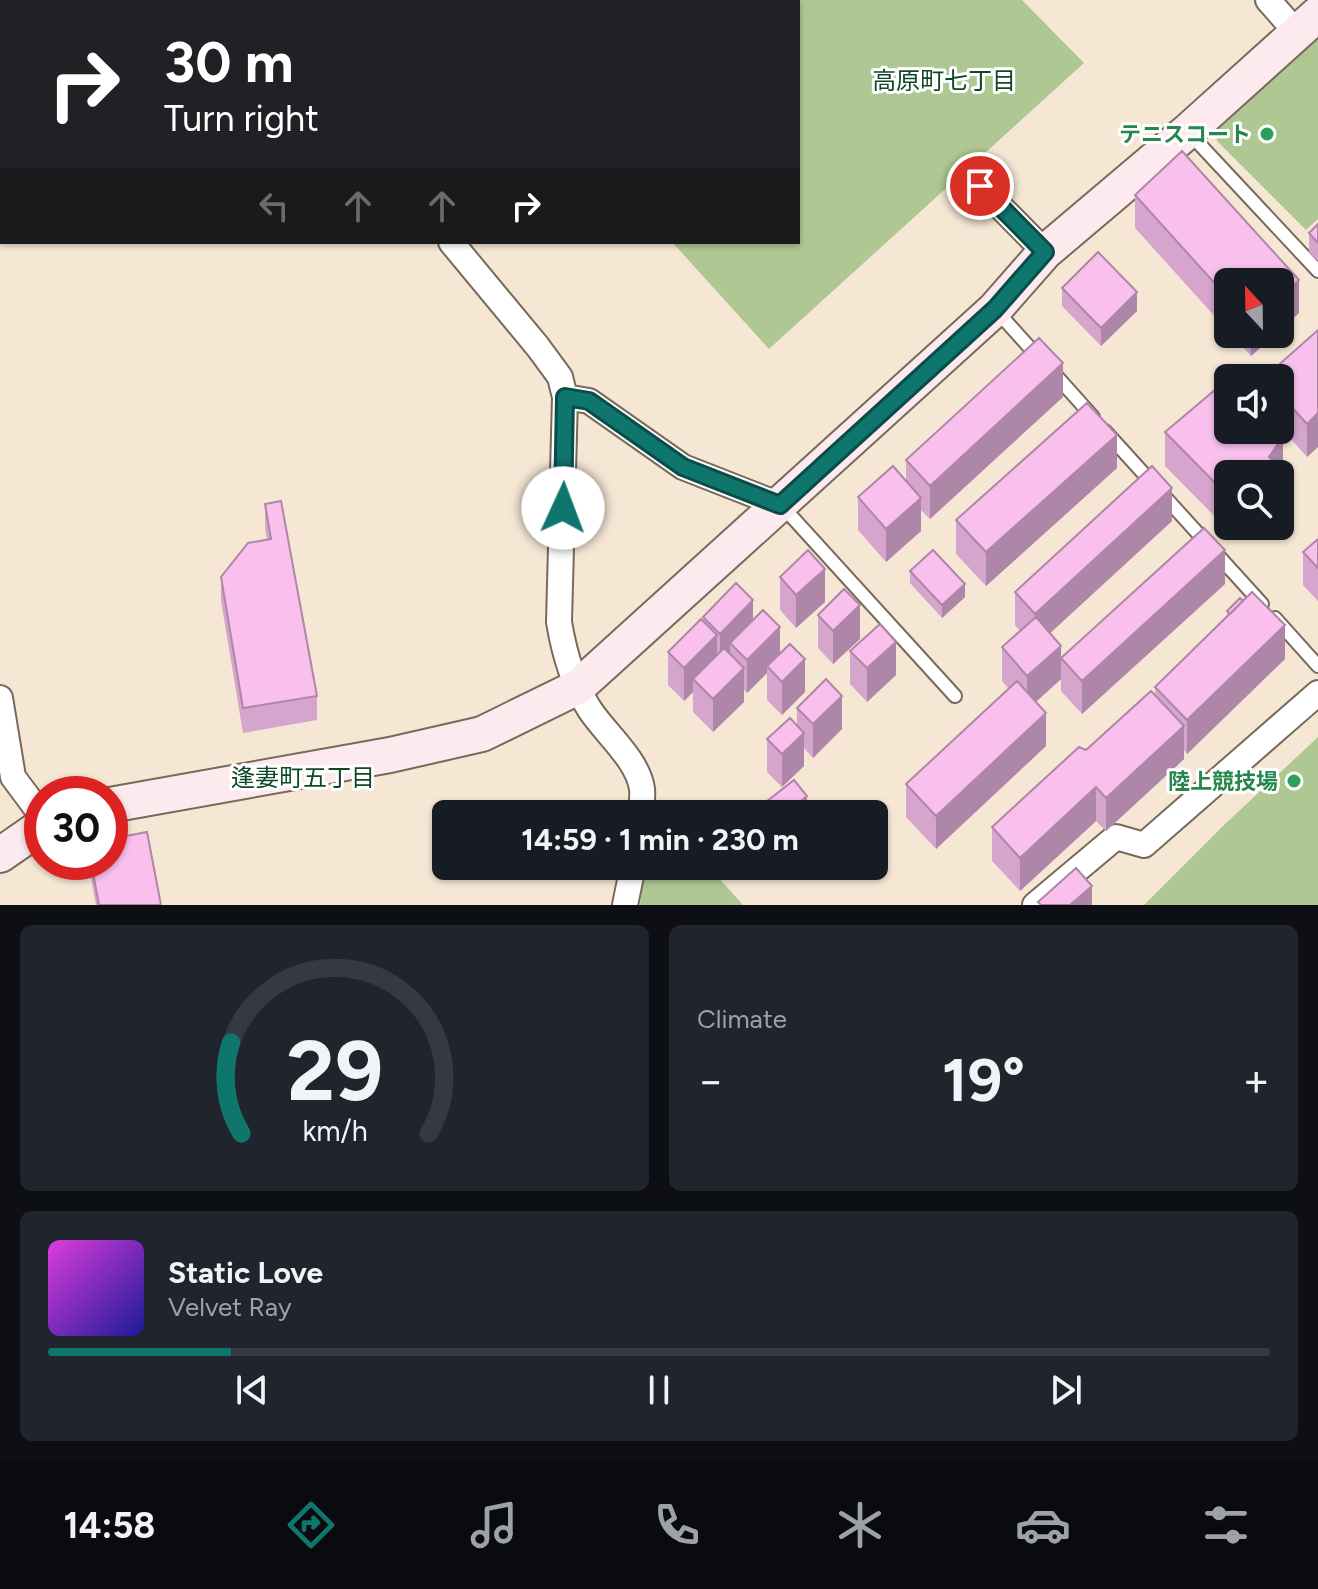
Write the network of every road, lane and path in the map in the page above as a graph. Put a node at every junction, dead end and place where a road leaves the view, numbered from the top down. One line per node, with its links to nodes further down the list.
1 (1268, 0): 2 (street)
2 (1307, 24): 3 (street)
3 (1188, 131): 6 (street); 7 (lane)
4 (980, 186): 6 (street)
5 (453, 244): 9 (street)
6 (1045, 252): 8 (street)
7 (1318, 271)
8 (995, 309): 10 (street); 11 (lane)
9 (565, 397): 10 (street); 12 (street)
10 (780, 505): 12 (street); 14 (lane)
11 (1318, 666)
12 (578, 687): 17 (street); 18 (street)
13 (1318, 693): 23 (street)
14 (955, 696)
15 (0, 698): 16 (street)
16 (24, 792)
17 (642, 800)
18 (128, 802)
19 (24, 838): 20 (street)
20 (0, 855)
21 (630, 880): 22 (street)
22 (625, 905)
23 (1035, 905)

